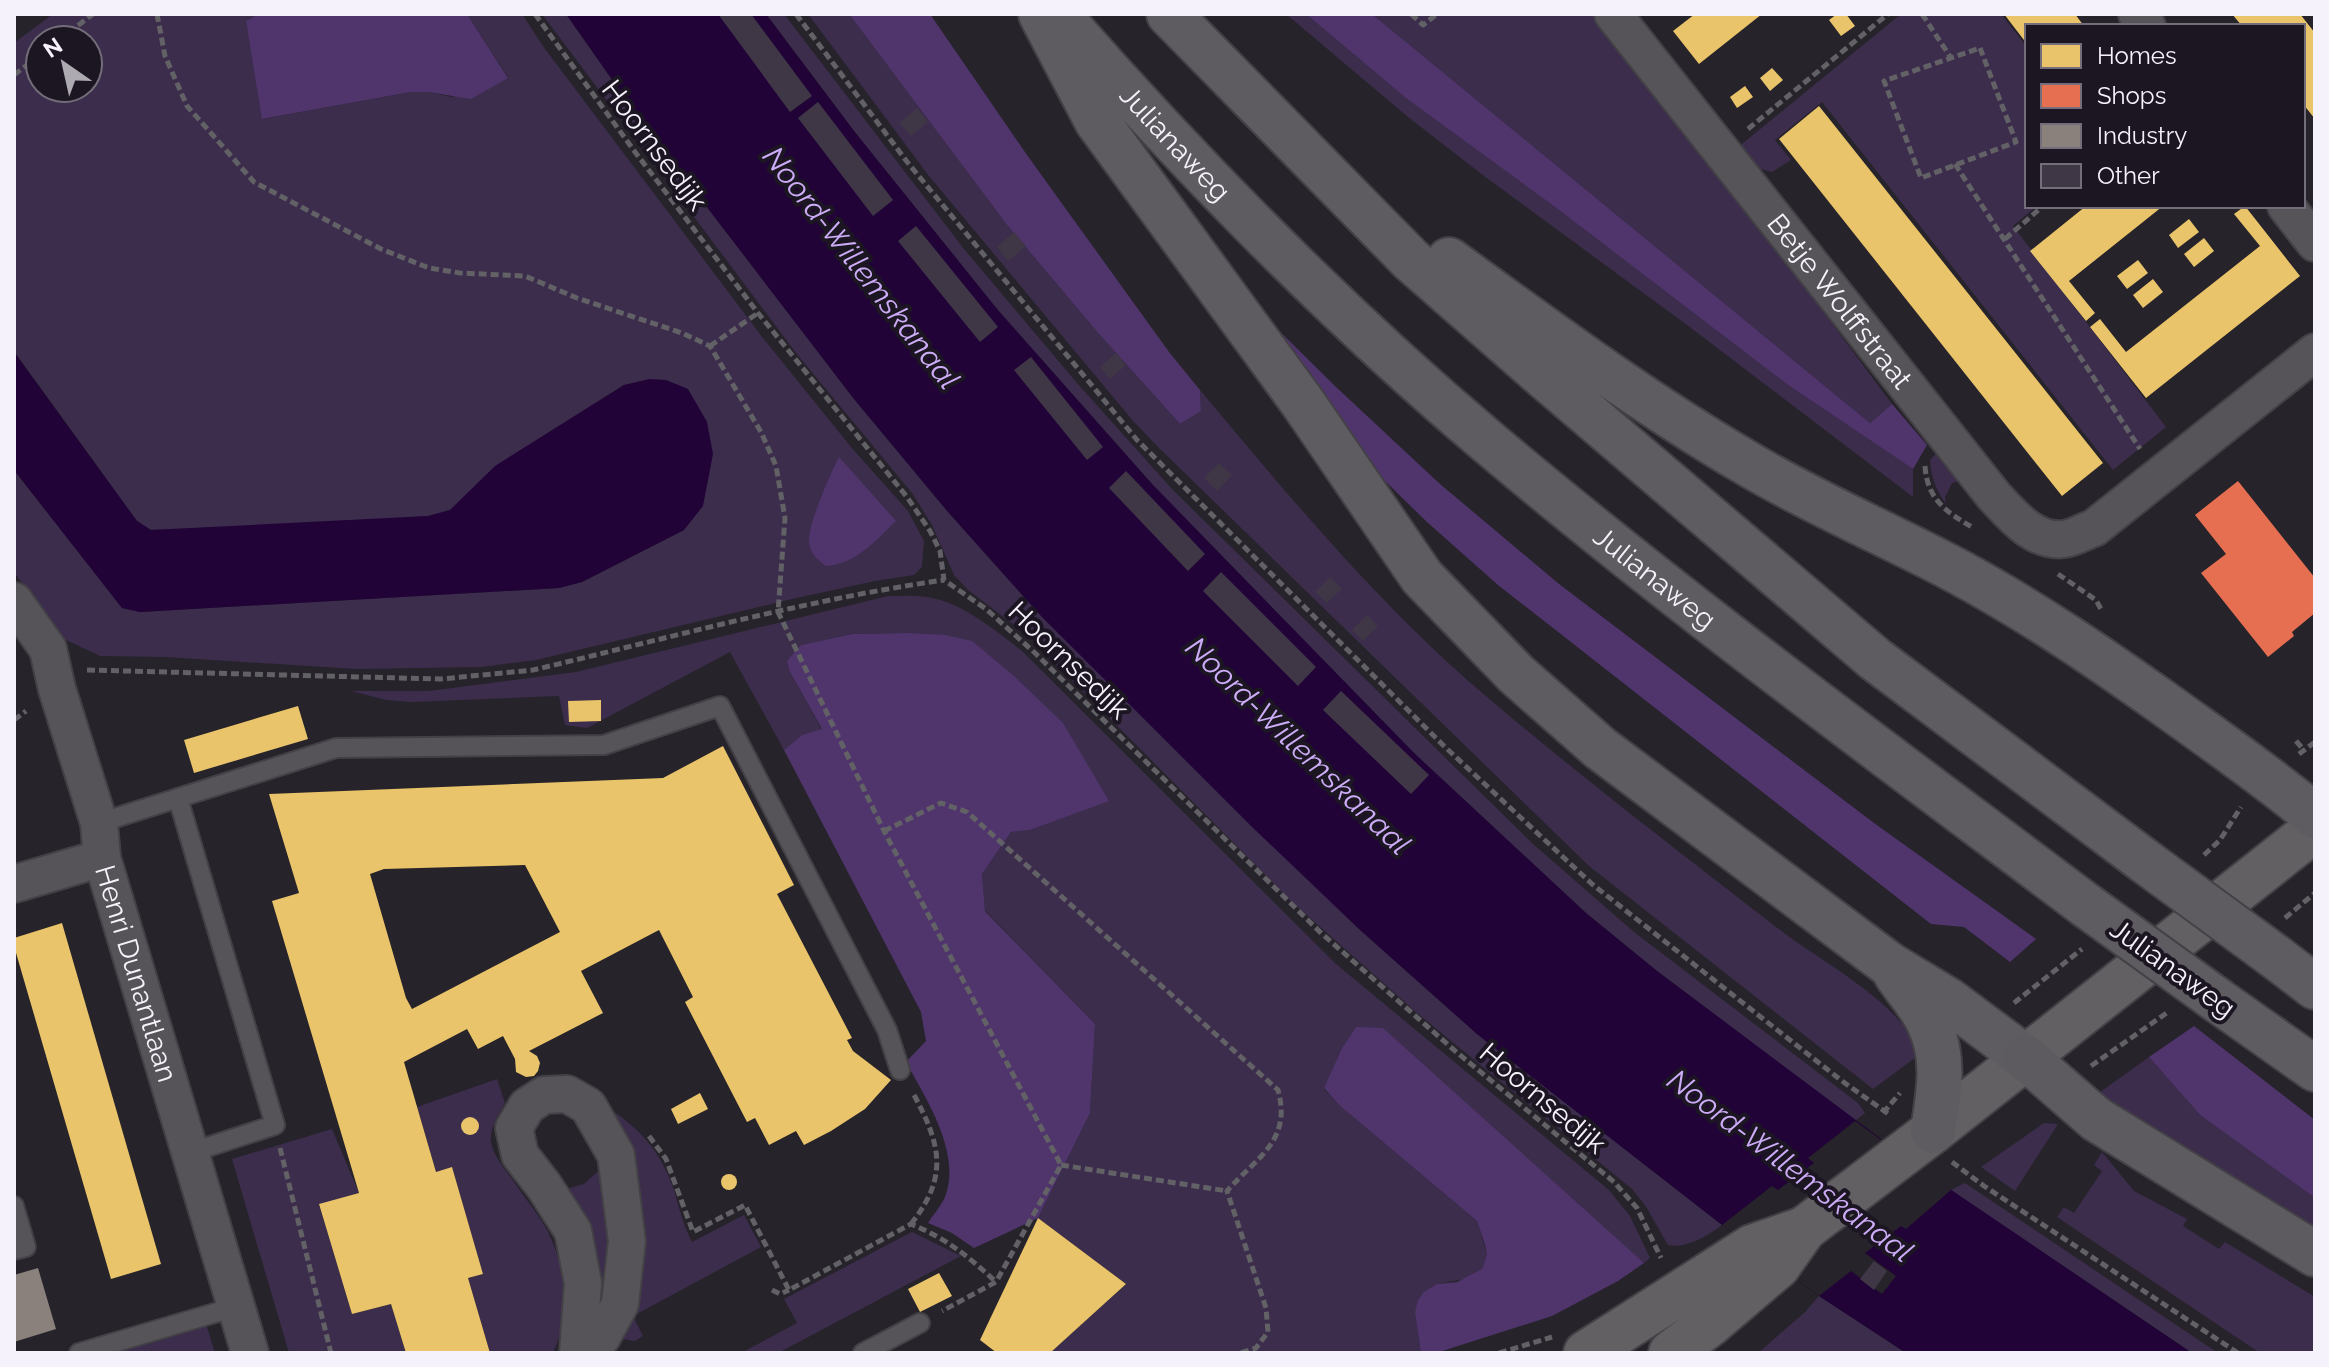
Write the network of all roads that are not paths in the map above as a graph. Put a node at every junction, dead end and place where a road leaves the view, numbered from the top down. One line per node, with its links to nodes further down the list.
1 (1041, 14): 16 (highway)
2 (1058, 14): 19 (highway, Julianaweg, bridge)
3 (1169, 14): 5 (highway)
4 (1613, 14): 8 (street, Betje Wolffstraat)
5 (1309, 157): 11 (highway); 17 (highway, bridge)
6 (2288, 208): 7 (street)
7 (2315, 243)
8 (2315, 352)
9 (14, 601): 12 (street, Henri Dunantlaan)
10 (178, 798): 12 (lane); 20 (lane); 22 (lane)
11 (2315, 816)
12 (99, 823): 14 (street, Henri Dunantlaan)
13 (2315, 829): 18 (main road)
14 (102, 858): 15 (street); 22 (street, Henri Dunantlaan)
15 (14, 884)
16 (1890, 965): 18 (highway); 21 (highway)
17 (2315, 987)
18 (2026, 1058): 21 (main road); 25 (highway)
19 (2315, 1069)
20 (900, 1070)
21 (1929, 1149): 26 (main road)
22 (189, 1153): 27 (street, Henri Dunantlaan)
23 (14, 1206): 24 (lane)
24 (14, 1250)
25 (2315, 1254)
26 (1765, 1257): 34 (main road); 35 (main road)
27 (235, 1307): 29 (lane); 30 (street, Henri Dunantlaan)
28 (920, 1323): 33 (lane)
29 (79, 1353)
30 (250, 1353)
31 (578, 1353): 32 (street)
32 (589, 1353)
33 (863, 1353)
34 (1586, 1353)
35 (1671, 1353)

